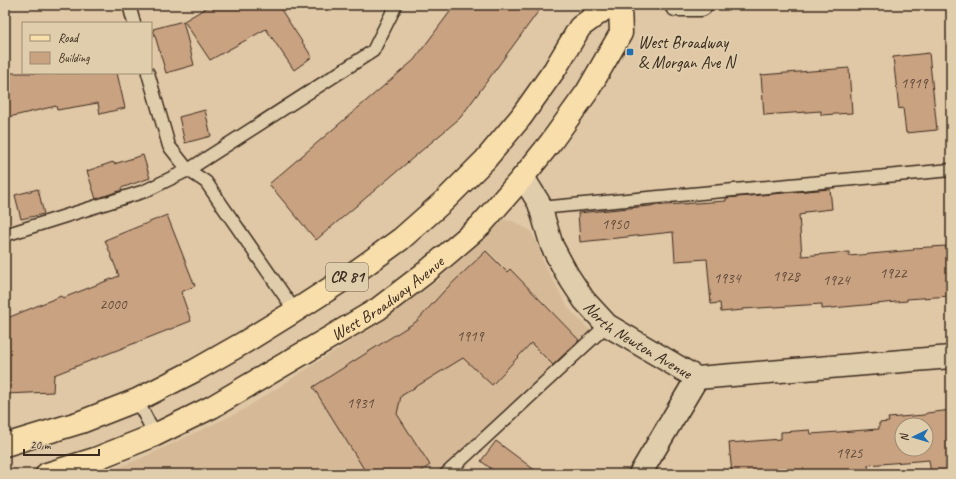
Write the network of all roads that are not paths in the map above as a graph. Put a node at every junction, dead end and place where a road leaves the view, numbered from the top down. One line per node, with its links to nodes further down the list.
1 (129, 5): 7 (lane)
2 (396, 5): 9 (lane)
3 (610, 5): 14 (main road, CR 81)
4 (620, 5): 11 (main road, West Broadway Avenue / CR 81)
5 (676, 5): 6 (street)
6 (701, 5)
7 (134, 22)
8 (148, 74): 9 (lane)
9 (188, 170): 13 (lane); 14 (lane)
10 (951, 170): 12 (lane)
11 (523, 177): 12 (street, North Newton Avenue); 19 (main road, West Broadway Avenue / CR 81)
12 (540, 208): 15 (street, North Newton Avenue)
13 (5, 235)
14 (295, 311): 18 (main road, CR 81)
15 (607, 325): 17 (street, North Newton Avenue); 22 (lane)
16 (951, 357): 17 (street, North Newton Avenue)
17 (697, 378): 23 (street)
18 (137, 400): 19 (lane); 20 (main road, CR 81)
19 (155, 435): 21 (main road, West Broadway Avenue / CR 81)
20 (5, 445)
21 (47, 474)
22 (446, 474)
23 (640, 474)

